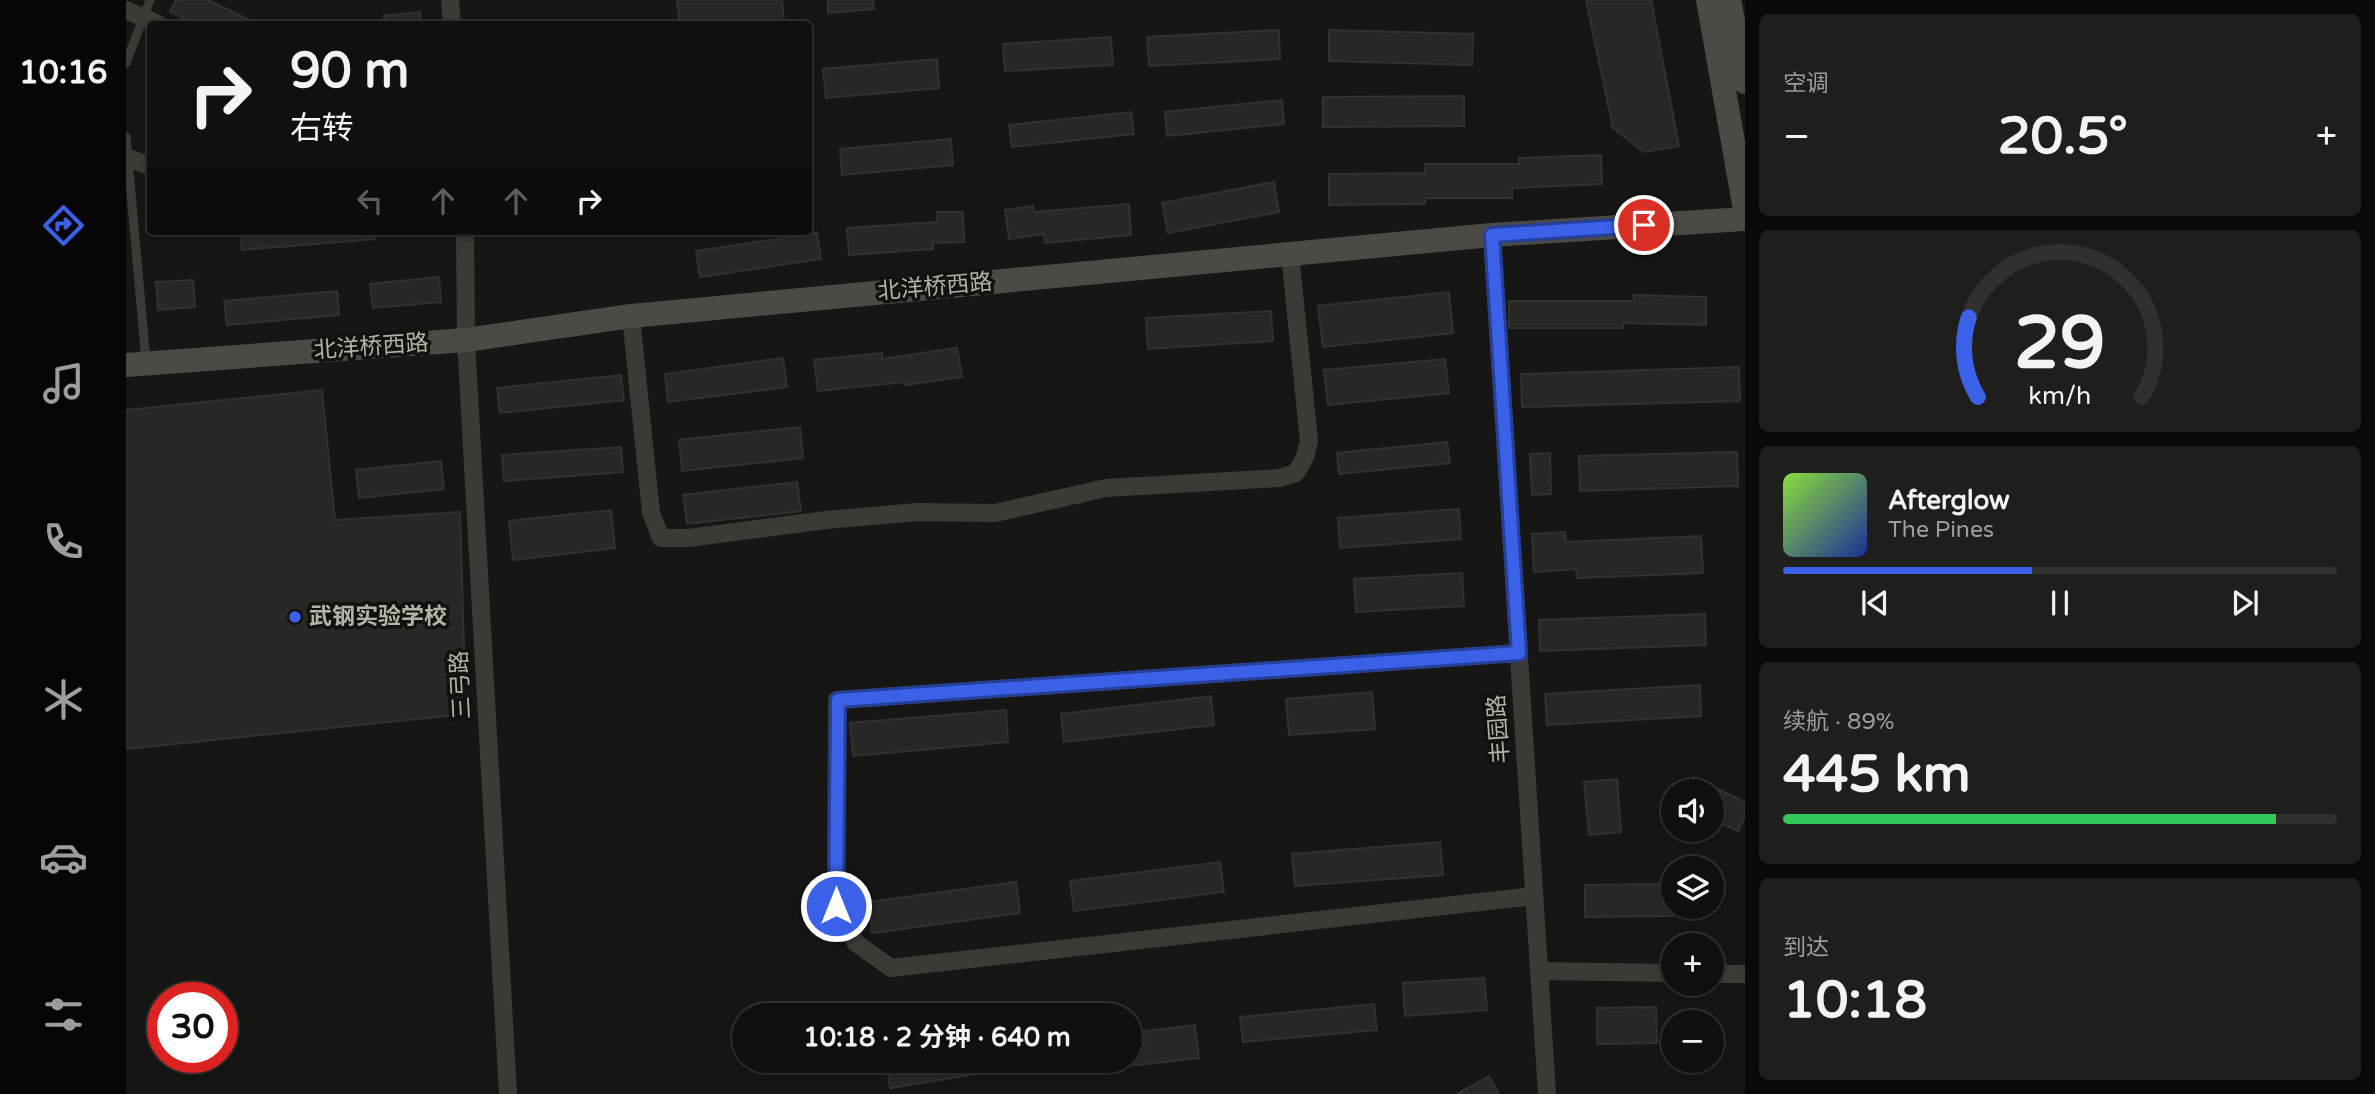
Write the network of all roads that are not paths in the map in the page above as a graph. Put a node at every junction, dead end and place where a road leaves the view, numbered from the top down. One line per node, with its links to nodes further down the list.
1 (150, 0): 6 (lane)
2 (450, 0): 7 (street)
3 (1708, 0): 14 (main road)
4 (1729, 0): 10 (main road)
5 (126, 10): 6 (street)
6 (151, 21)
7 (452, 21)
8 (147, 28): 9 (lane)
9 (126, 63)
10 (1745, 82)
11 (126, 137): 12 (lane)
12 (126, 157): 13 (street); 21 (lane)
13 (147, 165)
14 (1745, 211)
15 (1745, 219): 17 (main road, 北洋桥西路)
16 (465, 235): 20 (street, 三弓路)
17 (1492, 235): 18 (main road, 北洋桥西路); 22 (street, 丰园路)
18 (1290, 254): 19 (main road, 北洋桥西路); 19 (street)
19 (631, 316): 20 (main road, 北洋桥西路)
20 (466, 340): 21 (main road, 北洋桥西路); 28 (street, 三弓路)
21 (136, 364)
22 (1519, 653): 23 (street, 丰园路); 23 (street)
23 (1534, 896): 24 (street, 丰园路)
24 (1539, 971): 25 (street); 29 (street, 丰园路)
25 (1661, 973)
26 (1724, 974): 27 (street)
27 (1745, 974)
28 (508, 1094)
29 (1547, 1094)

